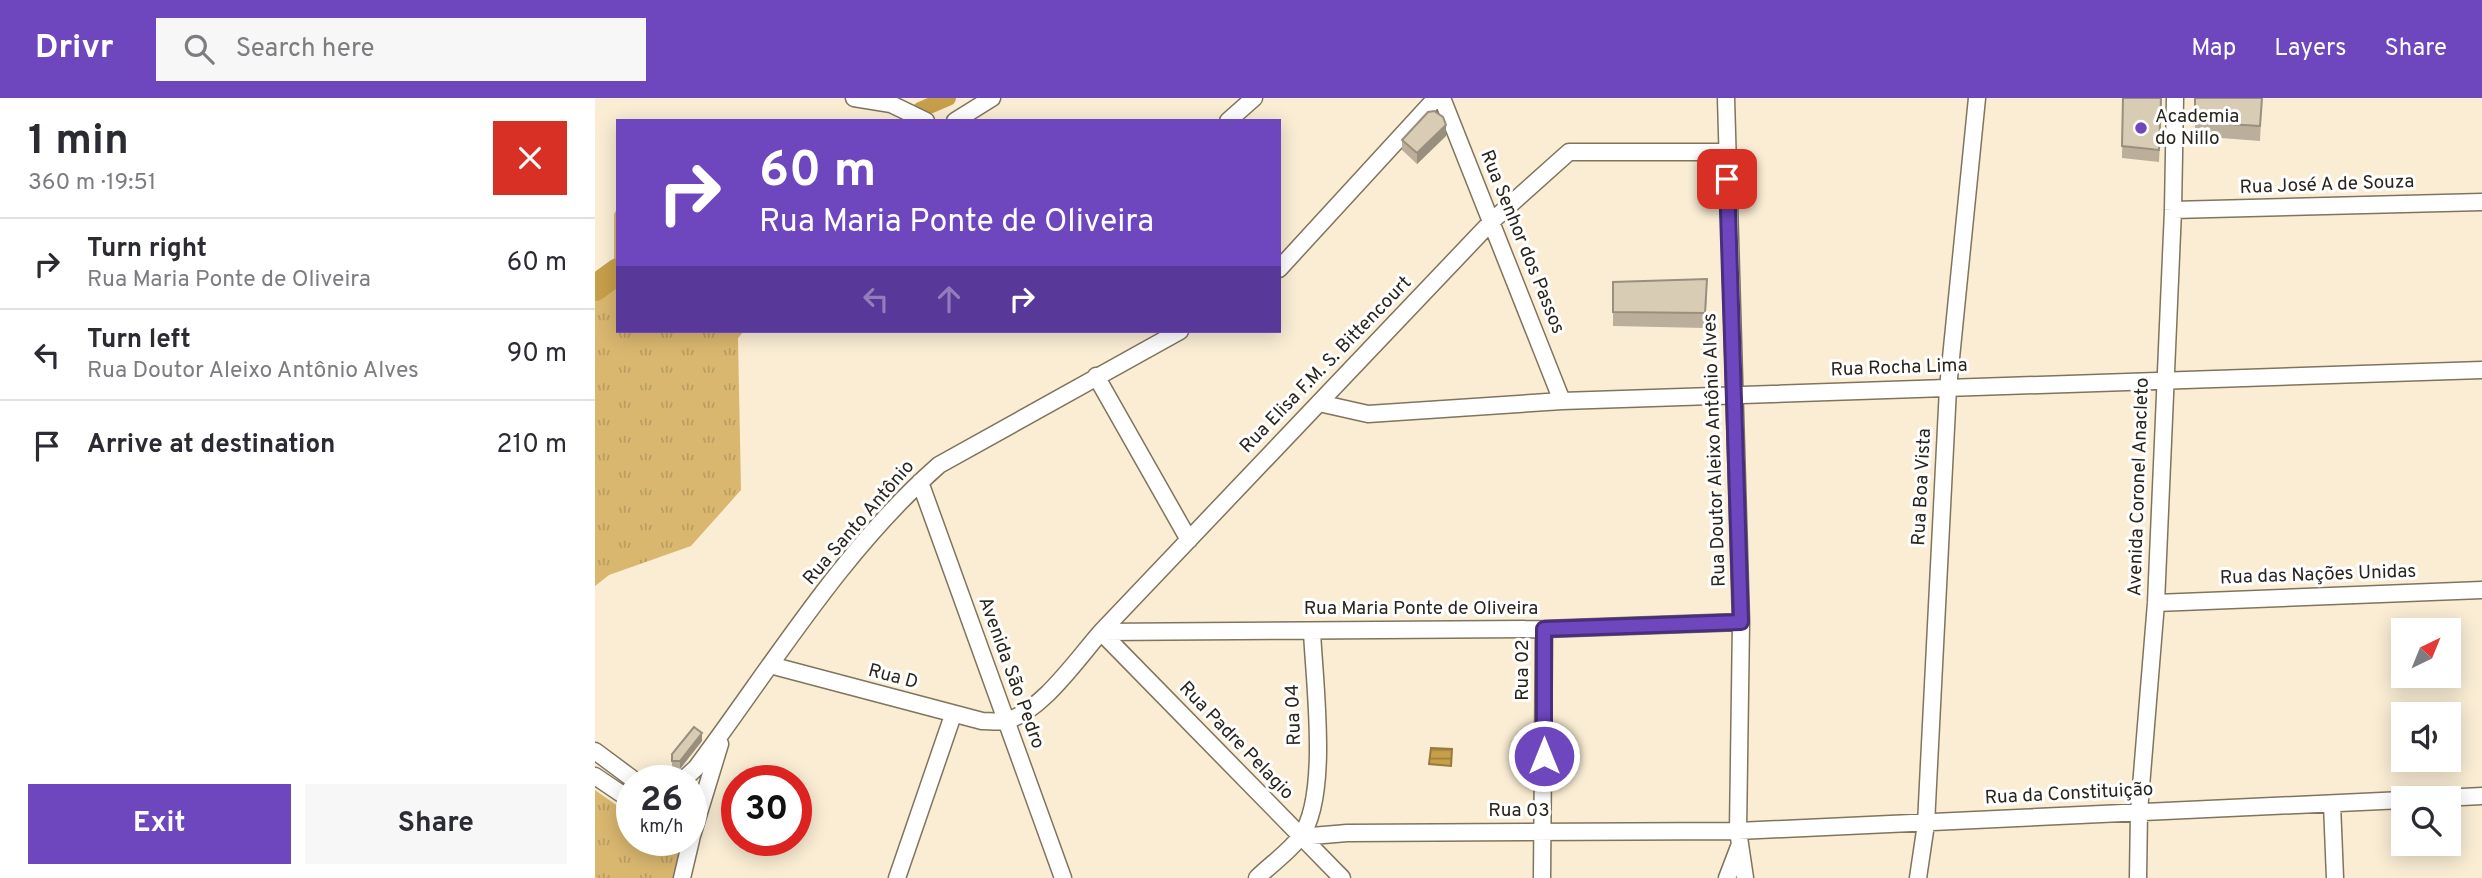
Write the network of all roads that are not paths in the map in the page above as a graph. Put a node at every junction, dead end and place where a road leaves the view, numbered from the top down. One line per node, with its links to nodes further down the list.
1 (854, 98): 9 (street)
2 (992, 98): 11 (street)
3 (1254, 98): 12 (street)
4 (1436, 98): 17 (street)
5 (1442, 98): 16 (street, Rua Senhor dos Passos)
6 (1726, 98): 13 (street, Rua Doutor Aleixo Antônio Alves)
7 (1977, 98): 22 (street, Rua Boa Vista)
8 (2175, 98): 15 (street, Avenida Coronel Anacleto)
9 (895, 100): 10 (street)
10 (923, 119)
11 (958, 119)
12 (1230, 119)
13 (1727, 152): 16 (street, Rua Elisa F.M. S. Bittencourt); 23 (street, Rua Doutor Aleixo Antônio Alves)
14 (2482, 202): 15 (street, Rua José A de Souza)
15 (2173, 210): 21 (street, Avenida Coronel Anacleto)
16 (1492, 221): 24 (street, Rua Senhor dos Passos); 25 (street, Rua Elisa F.M. S. Bittencourt)
17 (1281, 266)
18 (1176, 333): 20 (street, Rua Santo Antônio)
19 (2482, 370): 21 (street, Rua Rocha Lima)
20 (1096, 376): 26 (street, Rua Santo Antônio); 27 (street)
21 (2164, 379): 22 (street, Rua Rocha Lima); 29 (street, Avenida Coronel Anacleto)
22 (1948, 388): 23 (street, Rua Rocha Lima); 49 (street, Rua Boa Vista)
23 (1734, 395): 24 (street, Rua Rocha Lima); 30 (street, Rua Doutor Aleixo Antônio Alves)
24 (1562, 401): 25 (street, Rua Rocha Lima)
25 (1319, 403): 27 (street, Rua Elisa F.M. S. Bittencourt)
26 (920, 482): 34 (street, Rua Santo Antônio); 36 (street, Avenida São Pedro)
27 (1189, 540): 33 (street, Rua Elisa F.M. S. Bittencourt)
28 (2482, 590): 29 (street, Rua das Nações Unidas)
29 (2156, 603): 48 (street, Avenida Coronel Anacleto)
30 (1741, 622): 31 (street, Rua Maria Ponte de Oliveira); 52 (street, Rua Doutor Aleixo Antônio Alves)
31 (1544, 629): 32 (street, Rua Maria Ponte de Oliveira); 50 (street, Rua 02)
32 (1312, 631): 33 (street, Rua Maria Ponte de Oliveira); 51 (street, Rua 04)
33 (1101, 632): 36 (street, Rua Elisa F.M. S. Bittencourt); 51 (street, Rua Padre Pelagio)
34 (770, 664): 35 (street, Rua D); 37 (street, Rua Santo Antônio)
35 (953, 715): 36 (street, Rua D); 55 (street)
36 (1006, 721): 56 (street, Avenida São Pedro)
37 (723, 732): 39 (street, Rua Santo Antônio); 42 (street, Rua Santo Antônio)
38 (595, 751): 40 (street)
39 (696, 765)
40 (616, 767)
41 (595, 776): 43 (street)
42 (707, 782)
43 (616, 790)
44 (2482, 796): 45 (street)
45 (2461, 797)
46 (2391, 801): 47 (street, Rua da Constituição)
47 (2332, 804): 48 (street, Rua da Constituição); 64 (street)
48 (2139, 811): 49 (street, Rua da Constituição); 63 (street, Avenida Coronel Anacleto)
49 (1926, 824): 52 (street, Rua da Constituição); 62 (street, Rua Boa Vista)
50 (1544, 832): 51 (street, Rua 03); 52 (street, Rua 03); 59 (street, Rua 02)
51 (1300, 837): 57 (street); 58 (street, Rua Padre Pelagio)
52 (1740, 837): 60 (street, Rua Doutor Aleixo Antônio Alves); 61 (street, Rua Doutor Aleixo Antônio Alves)
53 (686, 856): 54 (street, Rua Santo Antônio)
54 (682, 878)
55 (897, 878)
56 (1063, 878)
57 (1257, 878)
58 (1342, 878)
59 (1542, 878)
60 (1727, 878)
61 (1745, 878)
62 (1918, 878)
63 (2138, 878)
64 (2335, 878)

